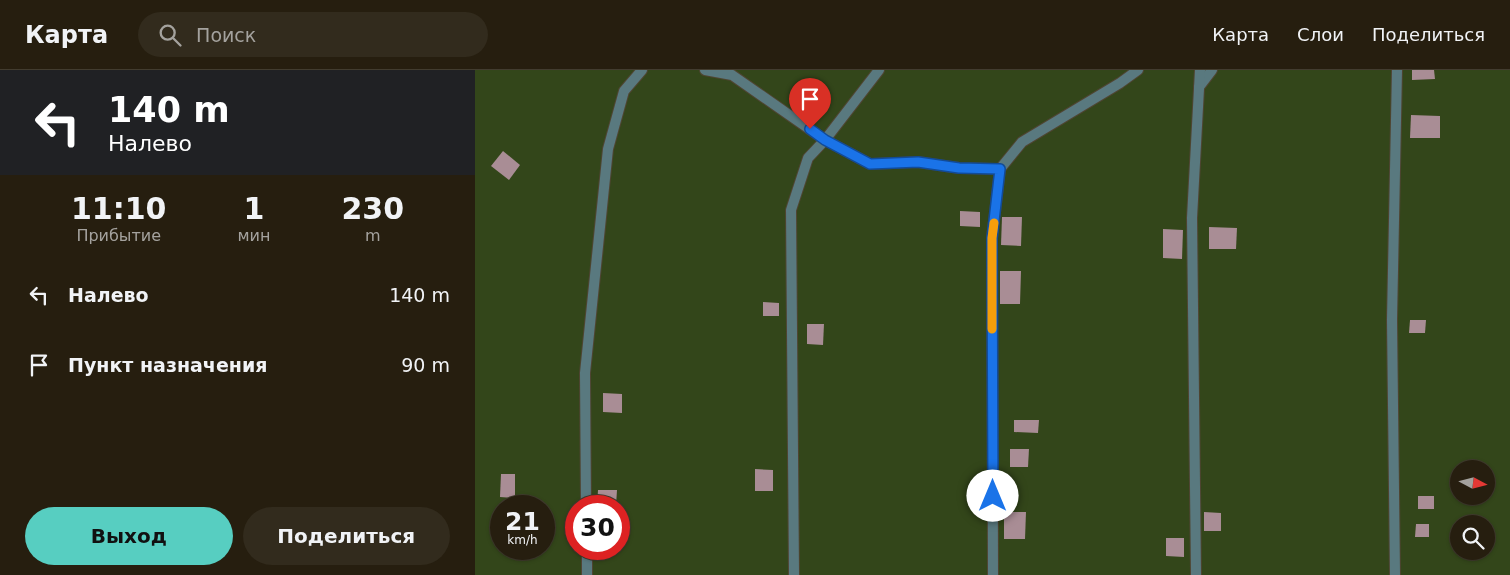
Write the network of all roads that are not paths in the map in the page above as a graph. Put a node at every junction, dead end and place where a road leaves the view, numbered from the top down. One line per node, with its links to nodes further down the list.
1 (642, 70): 11 (street)
2 (705, 70): 9 (street)
3 (879, 70): 9 (street)
4 (1137, 70): 10 (street)
5 (1199, 70): 8 (street)
6 (1212, 70): 8 (street)
7 (1397, 70): 17 (street)
8 (1198, 89): 16 (street)
9 (825, 140): 10 (street); 14 (street)
10 (1000, 169): 15 (street)
11 (586, 495)
12 (587, 560): 13 (street)
13 (587, 575)
14 (793, 575)
15 (993, 575)
16 (1196, 575)
17 (1395, 575)

